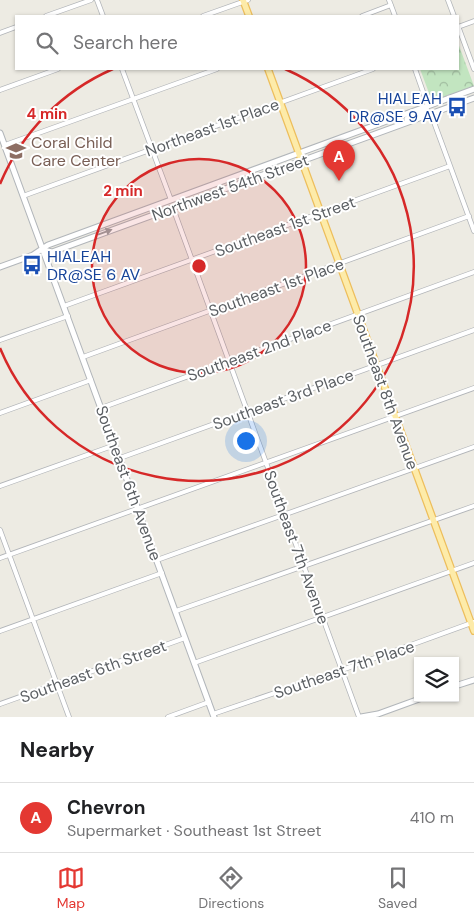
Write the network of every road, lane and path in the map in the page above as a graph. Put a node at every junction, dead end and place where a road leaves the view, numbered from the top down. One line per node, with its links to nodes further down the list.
1 (90, 0): 7 (street)
2 (96, 0): 8 (street)
3 (389, 0): 6 (street)
4 (448, 0): 13 (street)
5 (245, 1): 9 (street); 10 (main road)
6 (392, 5): 11 (street); 12 (street)
7 (49, 15)
8 (103, 15)
9 (206, 15)
10 (249, 15)
11 (365, 15)
12 (396, 15)
13 (454, 15)
14 (474, 21): 15 (street)
15 (459, 26)
16 (15, 27): 18 (street)
17 (459, 29): 25 (street)
18 (0, 33)
19 (55, 70): 26 (street)
20 (122, 70): 29 (street)
21 (214, 70): 29 (street)
22 (268, 70): 30 (main road, Southeast 8th Avenue)
23 (370, 70): 30 (street, Northeast 1st Place)
24 (415, 70): 31 (street)
25 (474, 70)
26 (0, 90)
27 (474, 90): 31 (main road, Northwest 54th Street); 32 (main road)
28 (474, 98): 32 (main road, Northwest 54th Street)
29 (133, 99): 35 (street); 36 (street)
30 (280, 102): 36 (street, Northeast 1st Place); 37 (main road, Southeast 8th Avenue)
31 (428, 106): 33 (main road); 37 (main road, Northwest 54th Street)
32 (431, 114): 33 (main road, Northwest 54th Street); 39 (street)
33 (395, 127): 38 (main road, Northwest 54th Street)
34 (0, 133): 35 (main road, Southeast 6th Avenue)
35 (5, 145): 40 (main road, Southeast 6th Avenue)
36 (152, 149): 40 (street, Northeast 1st Place); 41 (street)
37 (298, 154): 38 (main road, Southeast 8th Avenue); 41 (main road, Northwest 54th Street)
38 (301, 161): 42 (main road, Northwest 54th Street); 43 (main road, Southeast 8th Avenue)
39 (450, 166): 43 (street, Southeast 1st Street); 44 (street)
40 (23, 196): 47 (main road, Southeast 6th Avenue)
41 (171, 200): 45 (main road); 47 (main road, Northwest 54th Street)
42 (173, 208): 45 (main road, Northwest 54th Street); 48 (street, Southeast 7th Avenue)
43 (321, 213): 48 (street, Southeast 1st Street); 49 (main road, Southeast 8th Avenue)
44 (469, 216): 46 (street); 49 (street, Southeast 1st Place)
45 (121, 227): 47 (main road, Northwest 54th Street, one-way to 45)
46 (474, 231)
47 (43, 250): 50 (main road, Northwest 54th Street); 52 (main road, Southeast 6th Avenue)
48 (192, 259): 52 (street, Southeast 1st Street); 53 (street, Southeast 7th Avenue)
49 (339, 263): 53 (street, Southeast 1st Place); 54 (main road, Southeast 8th Avenue)
50 (0, 267)
51 (474, 272): 54 (street, Southeast 2nd Place)
52 (64, 306): 55 (main road, Southeast 6th Avenue)
53 (211, 310): 58 (street, Southeast 1st Place); 59 (street, Southeast 7th Avenue)
54 (358, 314): 59 (street, Southeast 2nd Place); 60 (main road, Southeast 8th Avenue)
55 (68, 316): 57 (street); 58 (main road, Southeast 6th Avenue)
56 (474, 330): 60 (street, Southeast 3rd Place)
57 (0, 340)
58 (83, 357): 61 (main road, Southeast 6th Avenue)
59 (230, 361): 63 (street, Southeast 2nd Place); 64 (street, Southeast 7th Avenue)
60 (376, 365): 64 (street, Southeast 3rd Place); 66 (main road, Southeast 8th Avenue)
61 (91, 380): 63 (main road, Southeast 6th Avenue); 65 (street)
62 (474, 388): 66 (street)
63 (101, 408): 67 (main road, Southeast 6th Avenue)
64 (248, 412): 69 (street, Southeast 3rd Place); 70 (street, Southeast 7th Avenue)
65 (0, 413)
66 (395, 416): 70 (street); 71 (main road, Southeast 8th Avenue)
67 (115, 445): 69 (main road, Southeast 6th Avenue); 72 (street)
68 (474, 447): 71 (street)
69 (120, 458): 74 (main road, Southeast 6th Avenue)
70 (266, 463): 74 (street); 75 (street, Southeast 7th Avenue)
71 (414, 468): 75 (street); 76 (main road, Southeast 8th Avenue)
72 (0, 486)
73 (474, 506): 76 (street)
74 (138, 509): 78 (street); 80 (main road, Southeast 6th Avenue)
75 (285, 514): 80 (street); 82 (street, Southeast 7th Avenue)
76 (433, 521): 82 (street); 83 (main road, Southeast 8th Avenue)
77 (0, 530): 78 (street)
78 (9, 555): 79 (street); 87 (street)
79 (0, 558)
80 (157, 560): 84 (main road, Southeast 6th Avenue)
81 (474, 563): 83 (street)
82 (304, 567): 85 (street); 86 (street, Southeast 7th Avenue)
83 (452, 571): 86 (street); 88 (main road, Southeast 8th Avenue)
84 (162, 573): 85 (main road, Southeast 6th Avenue); 87 (street)
85 (176, 611): 91 (main road, Southeast 6th Avenue)
86 (322, 617): 92 (street); 93 (street, Southeast 7th Avenue)
87 (32, 620): 89 (street); 95 (street)
88 (472, 623): 90 (main road, Southeast 8th Avenue); 93 (street, Southeast 7th Place)
89 (0, 631)
90 (474, 632)
91 (185, 638): 92 (main road, Southeast 6th Avenue); 95 (street, Southeast 6th Street)
92 (194, 663): 98 (main road, Southeast 6th Avenue)
93 (342, 670): 100 (street, Southeast 7th Place); 103 (street, Southeast 7th Avenue)
94 (474, 680): 96 (main road)
95 (56, 684): 99 (street, Southeast 6th Street); 101 (street)
96 (459, 685)
97 (414, 701): 104 (main road)
98 (209, 702): 100 (main road, Southeast 6th Avenue); 102 (street)
99 (0, 704)
100 (214, 716)
101 (69, 717)
102 (168, 717)
103 (360, 717): 104 (main road)
104 (368, 717)

